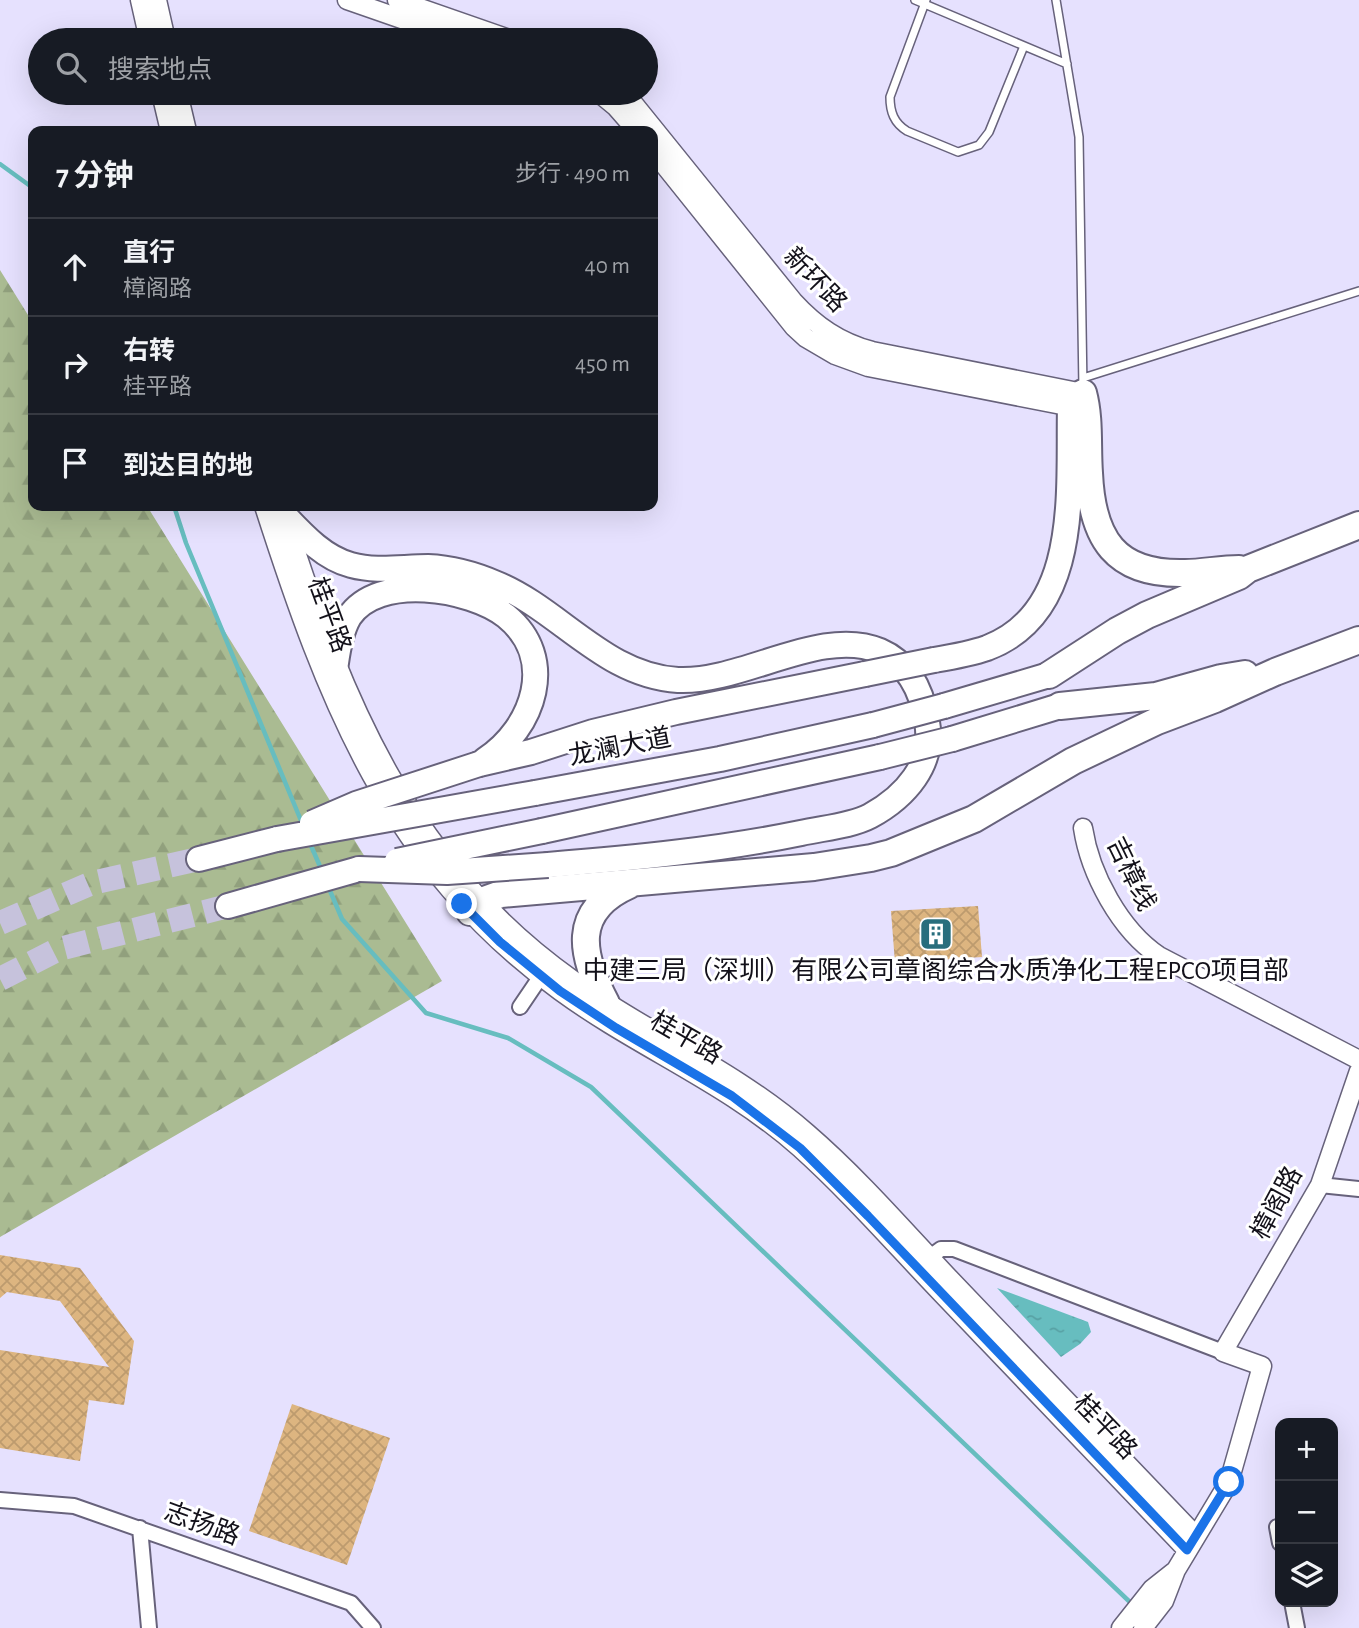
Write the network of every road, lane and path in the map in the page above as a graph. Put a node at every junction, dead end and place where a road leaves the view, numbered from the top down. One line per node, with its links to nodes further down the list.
1 (140, 0): 8 (street)
2 (157, 0): 9 (street)
3 (346, 0): 10 (street)
4 (397, 0): 11 (street)
5 (915, 0): 7 (lane)
6 (1056, 0): 13 (lane)
7 (925, 2): 12 (lane); 12 (lane)
8 (146, 28)
9 (163, 28)
10 (427, 28)
11 (478, 28)
12 (1024, 46): 13 (lane)
13 (1067, 64): 25 (lane)
14 (164, 105): 18 (street)
15 (181, 105): 19 (street)
16 (614, 105): 20 (street)
17 (635, 105): 21 (street, 新环路)
18 (169, 126)
19 (186, 126)
20 (633, 126)
21 (652, 126)
22 (658, 134): 25 (street, 新环路)
23 (658, 158): 25 (street, 新环路)
24 (1359, 291): 25 (lane)
25 (1081, 397): 30 (highway); 36 (highway, bridge)
26 (277, 511): 32 (street, 桂平路)
27 (277, 511): 43 (street, 桂平路)
28 (278, 511): 40 (highway, bridge)
29 (1359, 525): 30 (highway)
30 (1241, 571): 33 (highway)
31 (1359, 640): 34 (highway)
32 (336, 663): 36 (highway); 43 (street, 桂平路)
33 (1049, 675): 38 (highway, 龙澜大道, bridge)
34 (1244, 680): 35 (highway); 41 (highway)
35 (1060, 706): 40 (highway, bridge)
36 (479, 764): 38 (highway, bridge)
37 (1083, 828): 47 (street, 吉樟线)
38 (277, 839): 39 (highway, 龙澜大道)
39 (199, 859)
40 (359, 869): 42 (highway)
41 (634, 883): 43 (highway); 45 (highway)
42 (228, 906)
43 (477, 907): 44 (street, 桂平路); 45 (street, 桂平路)
44 (541, 976): 46 (street); 55 (street, 桂平路)
45 (606, 1003): 51 (street, 桂平路)
46 (520, 1007)
47 (1359, 1060)
48 (1359, 1071): 49 (street, 樟阁路)
49 (1320, 1185): 50 (street); 52 (street, 樟阁路)
50 (1359, 1189)
51 (930, 1257): 52 (street); 55 (street, 桂平路)
52 (1223, 1352): 55 (street)
53 (0, 1500): 54 (street, 志扬路)
54 (140, 1528): 58 (street); 59 (street, 志扬路)
55 (1192, 1543): 56 (street)
56 (1158, 1595): 60 (street); 61 (street)
57 (1293, 1607): 62 (street)
58 (149, 1628)
59 (373, 1628)
60 (1121, 1628)
61 (1143, 1628)
62 (1297, 1628)

